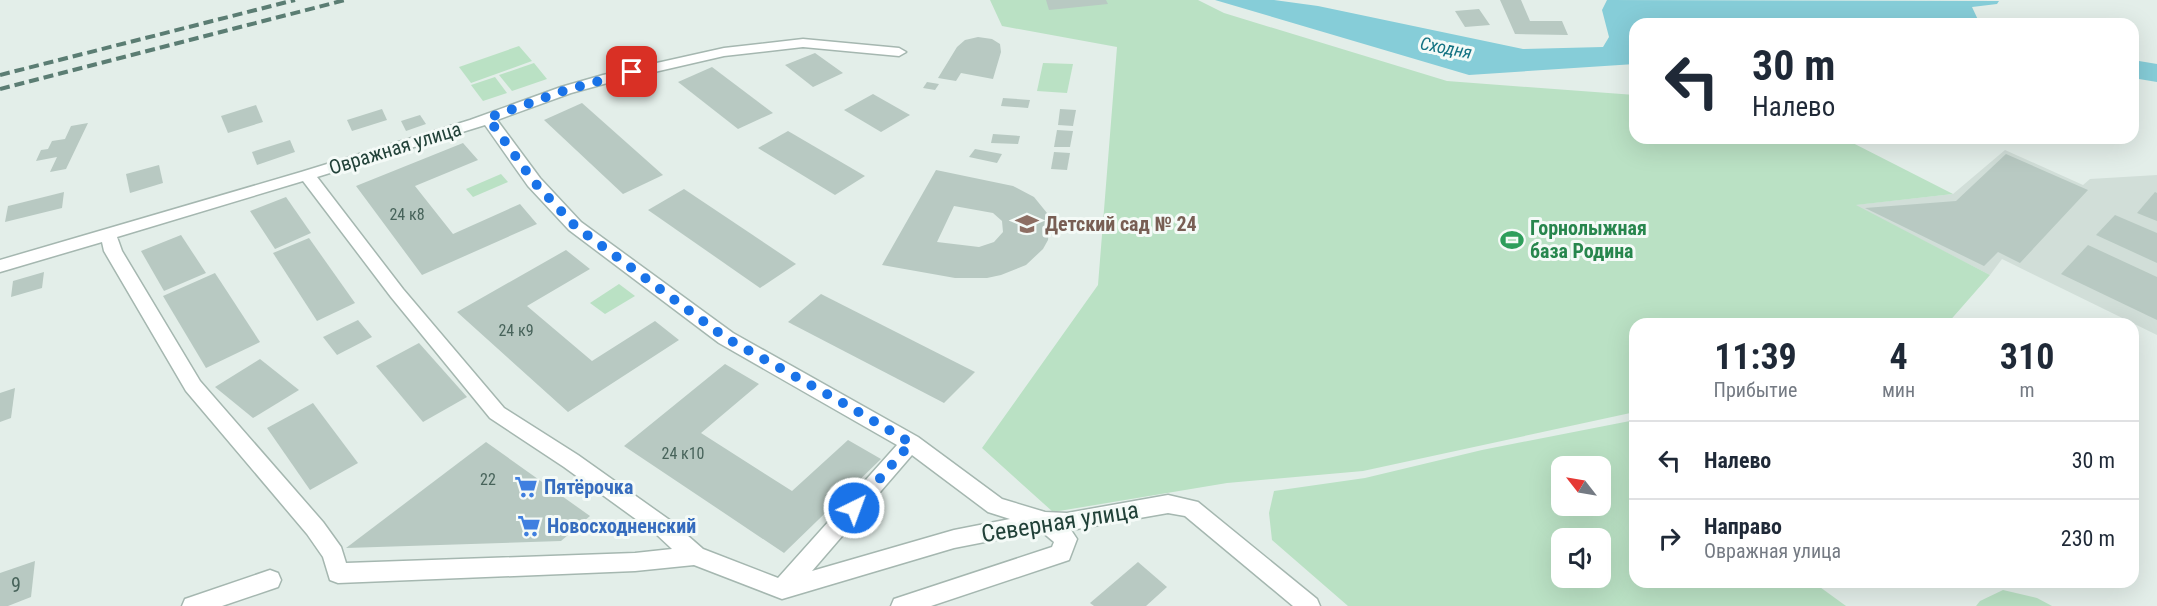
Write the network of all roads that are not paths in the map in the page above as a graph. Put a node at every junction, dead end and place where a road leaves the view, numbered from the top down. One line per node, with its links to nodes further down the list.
1 (899, 52): 2 (street, Овражная улица)
2 (488, 118): 3 (street, Овражная улица); 6 (street)
3 (307, 176): 4 (street, Овражная улица); 8 (street)
4 (108, 235): 5 (street, Овражная улица); 8 (street)
5 (0, 266)
6 (911, 443): 7 (street); 10 (street)
7 (1045, 521): 10 (street, Северная улица); 12 (street); 13 (street, Северная улица)
8 (695, 556): 10 (street)
9 (270, 580): 11 (street)
10 (782, 589)
11 (193, 606)
12 (902, 606)
13 (1309, 606)

